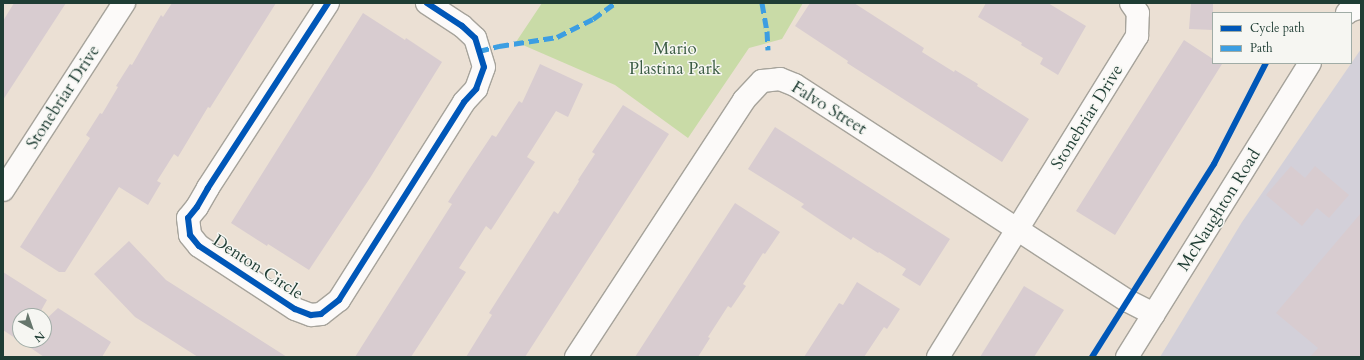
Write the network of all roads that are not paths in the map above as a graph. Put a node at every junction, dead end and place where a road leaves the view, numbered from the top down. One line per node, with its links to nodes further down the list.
1 (124, 3): 6 (street, Stonebriar Drive)
2 (328, 3): 3 (street, Denton Circle)
3 (427, 3)
4 (1131, 3): 7 (street, Stonebriar Drive)
5 (1309, 64): 8 (street, McNaughton Road)
6 (3, 190)
7 (1018, 228): 8 (street, Falvo Street); 9 (street, Falvo Street); 10 (street, Stonebriar Drive)
8 (1154, 314): 11 (street, McNaughton Road)
9 (576, 357)
10 (938, 357)
11 (1127, 357)

